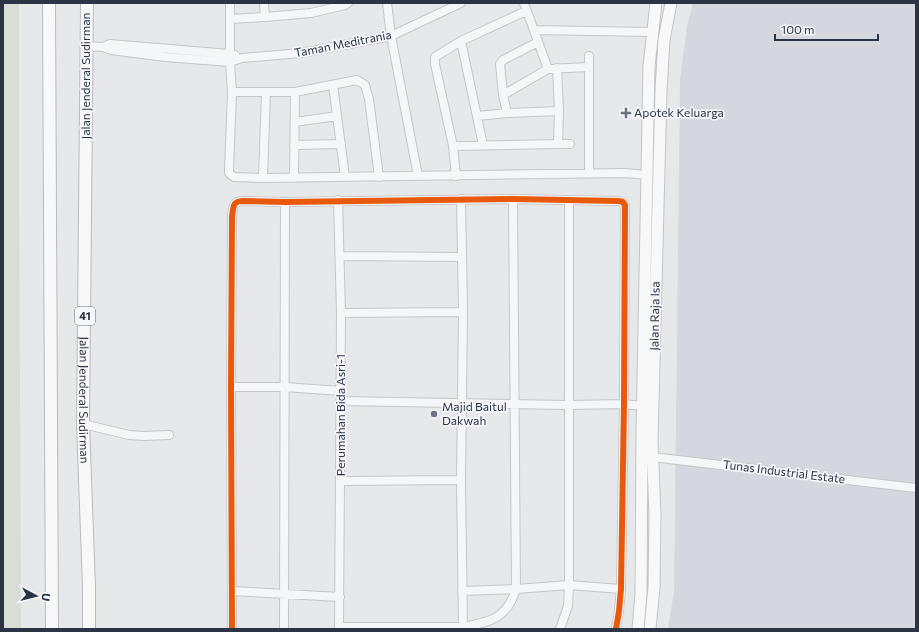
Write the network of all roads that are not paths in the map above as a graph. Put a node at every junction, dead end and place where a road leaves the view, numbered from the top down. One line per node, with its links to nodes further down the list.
1 (49, 3): 81 (highway)
2 (87, 3): 18 (highway, Jalan Jenderal Sudirman / 41)
3 (230, 3): 12 (street)
4 (264, 3): 11 (street)
5 (348, 3): 11 (street)
6 (388, 3): 15 (street)
7 (461, 3): 15 (street, Taman Meditrania)
8 (656, 3): 14 (main road, Jalan Raja Isa)
9 (671, 3): 68 (main road, Jalan Raja Isa)
10 (525, 7): 13 (street); 16 (street)
11 (265, 16): 12 (street)
12 (230, 18): 20 (street)
13 (534, 30): 14 (street); 17 (street)
14 (652, 32): 41 (main road, Jalan Raja Isa)
15 (391, 36): 20 (street, Taman Meditrania); 42 (street)
16 (461, 41): 32 (street); 39 (street)
17 (538, 42): 23 (street); 28 (street)
18 (87, 46): 20 (street, Taman Meditrania); 66 (highway, Jalan Jenderal Sudirman / 41)
19 (590, 56): 21 (street)
20 (230, 58): 25 (street)
21 (589, 67): 22 (street); 40 (street)
22 (557, 68): 23 (street); 29 (street)
23 (548, 69): 28 (street)
24 (333, 85): 26 (street); 31 (street); 45 (street)
25 (232, 92): 27 (street); 46 (street)
26 (295, 92): 27 (street); 33 (street)
27 (266, 93): 46 (street)
28 (503, 95): 30 (street)
29 (559, 111): 30 (street); 35 (street)
30 (507, 113): 32 (street)
31 (338, 116): 33 (street); 34 (street)
32 (477, 116): 38 (street)
33 (295, 122): 37 (street)
34 (341, 144): 37 (street); 44 (street)
35 (558, 144): 36 (street); 38 (street)
36 (570, 144)
37 (294, 145): 47 (street)
38 (482, 145): 39 (street)
39 (453, 146): 43 (street)
40 (590, 174): 41 (street); 43 (street)
41 (647, 175): 65 (main road, Jalan Raja Isa)
42 (418, 176): 43 (street); 45 (street)
43 (456, 176)
44 (345, 177): 45 (street); 47 (street)
45 (379, 177)
46 (263, 178): 47 (street)
47 (294, 178)
48 (461, 199): 49 (street); 50 (street); 54 (street)
49 (513, 199): 51 (street); 62 (street)
50 (338, 200): 52 (street); 53 (street, Perumahan Bida Asri-1)
51 (569, 201): 63 (street); 64 (street)
52 (285, 202): 57 (street); 58 (street)
53 (340, 256): 54 (street); 55 (street, Perumahan Bida Asri-1)
54 (461, 257): 56 (street)
55 (341, 312): 56 (street); 59 (street, Perumahan Bida Asri-1)
56 (462, 312): 61 (street)
57 (231, 387): 58 (street); 76 (street)
58 (285, 387): 59 (street); 77 (street)
59 (340, 391): 60 (street, Perumahan Bida Asri-1)
60 (341, 401): 61 (street); 70 (street, Perumahan Bida Asri-1)
61 (462, 403): 62 (street); 69 (street)
62 (515, 403): 64 (street); 73 (street)
63 (624, 404): 64 (street); 65 (street); 74 (street)
64 (568, 405): 72 (street)
65 (642, 406): 68 (main road, Jalan Raja Isa)
66 (83, 424): 67 (street); 82 (highway, Jalan Jenderal Sudirman / 41)
67 (169, 435)
68 (647, 456): 71 (street, Tunas Industrial Estate); 87 (main road, Jalan Raja Isa); 88 (main road, Jalan Raja Isa)
69 (461, 480): 70 (street); 75 (street)
70 (341, 481): 78 (street, Perumahan Bida Asri-1)
71 (916, 488)
72 (569, 585): 73 (street); 74 (street); 85 (street)
73 (516, 589): 75 (street); 80 (street)
74 (621, 589): 86 (street)
75 (462, 591): 80 (street)
76 (232, 592): 77 (street); 83 (street)
77 (285, 595): 78 (street); 84 (street)
78 (340, 596): 79 (street, Perumahan Bida Asri-1)
79 (340, 628): 80 (street)
80 (463, 628)
81 (52, 629)
82 (89, 629)
83 (232, 629)
84 (284, 629)
85 (560, 629)
86 (616, 629)
87 (638, 629)
88 (650, 629)

